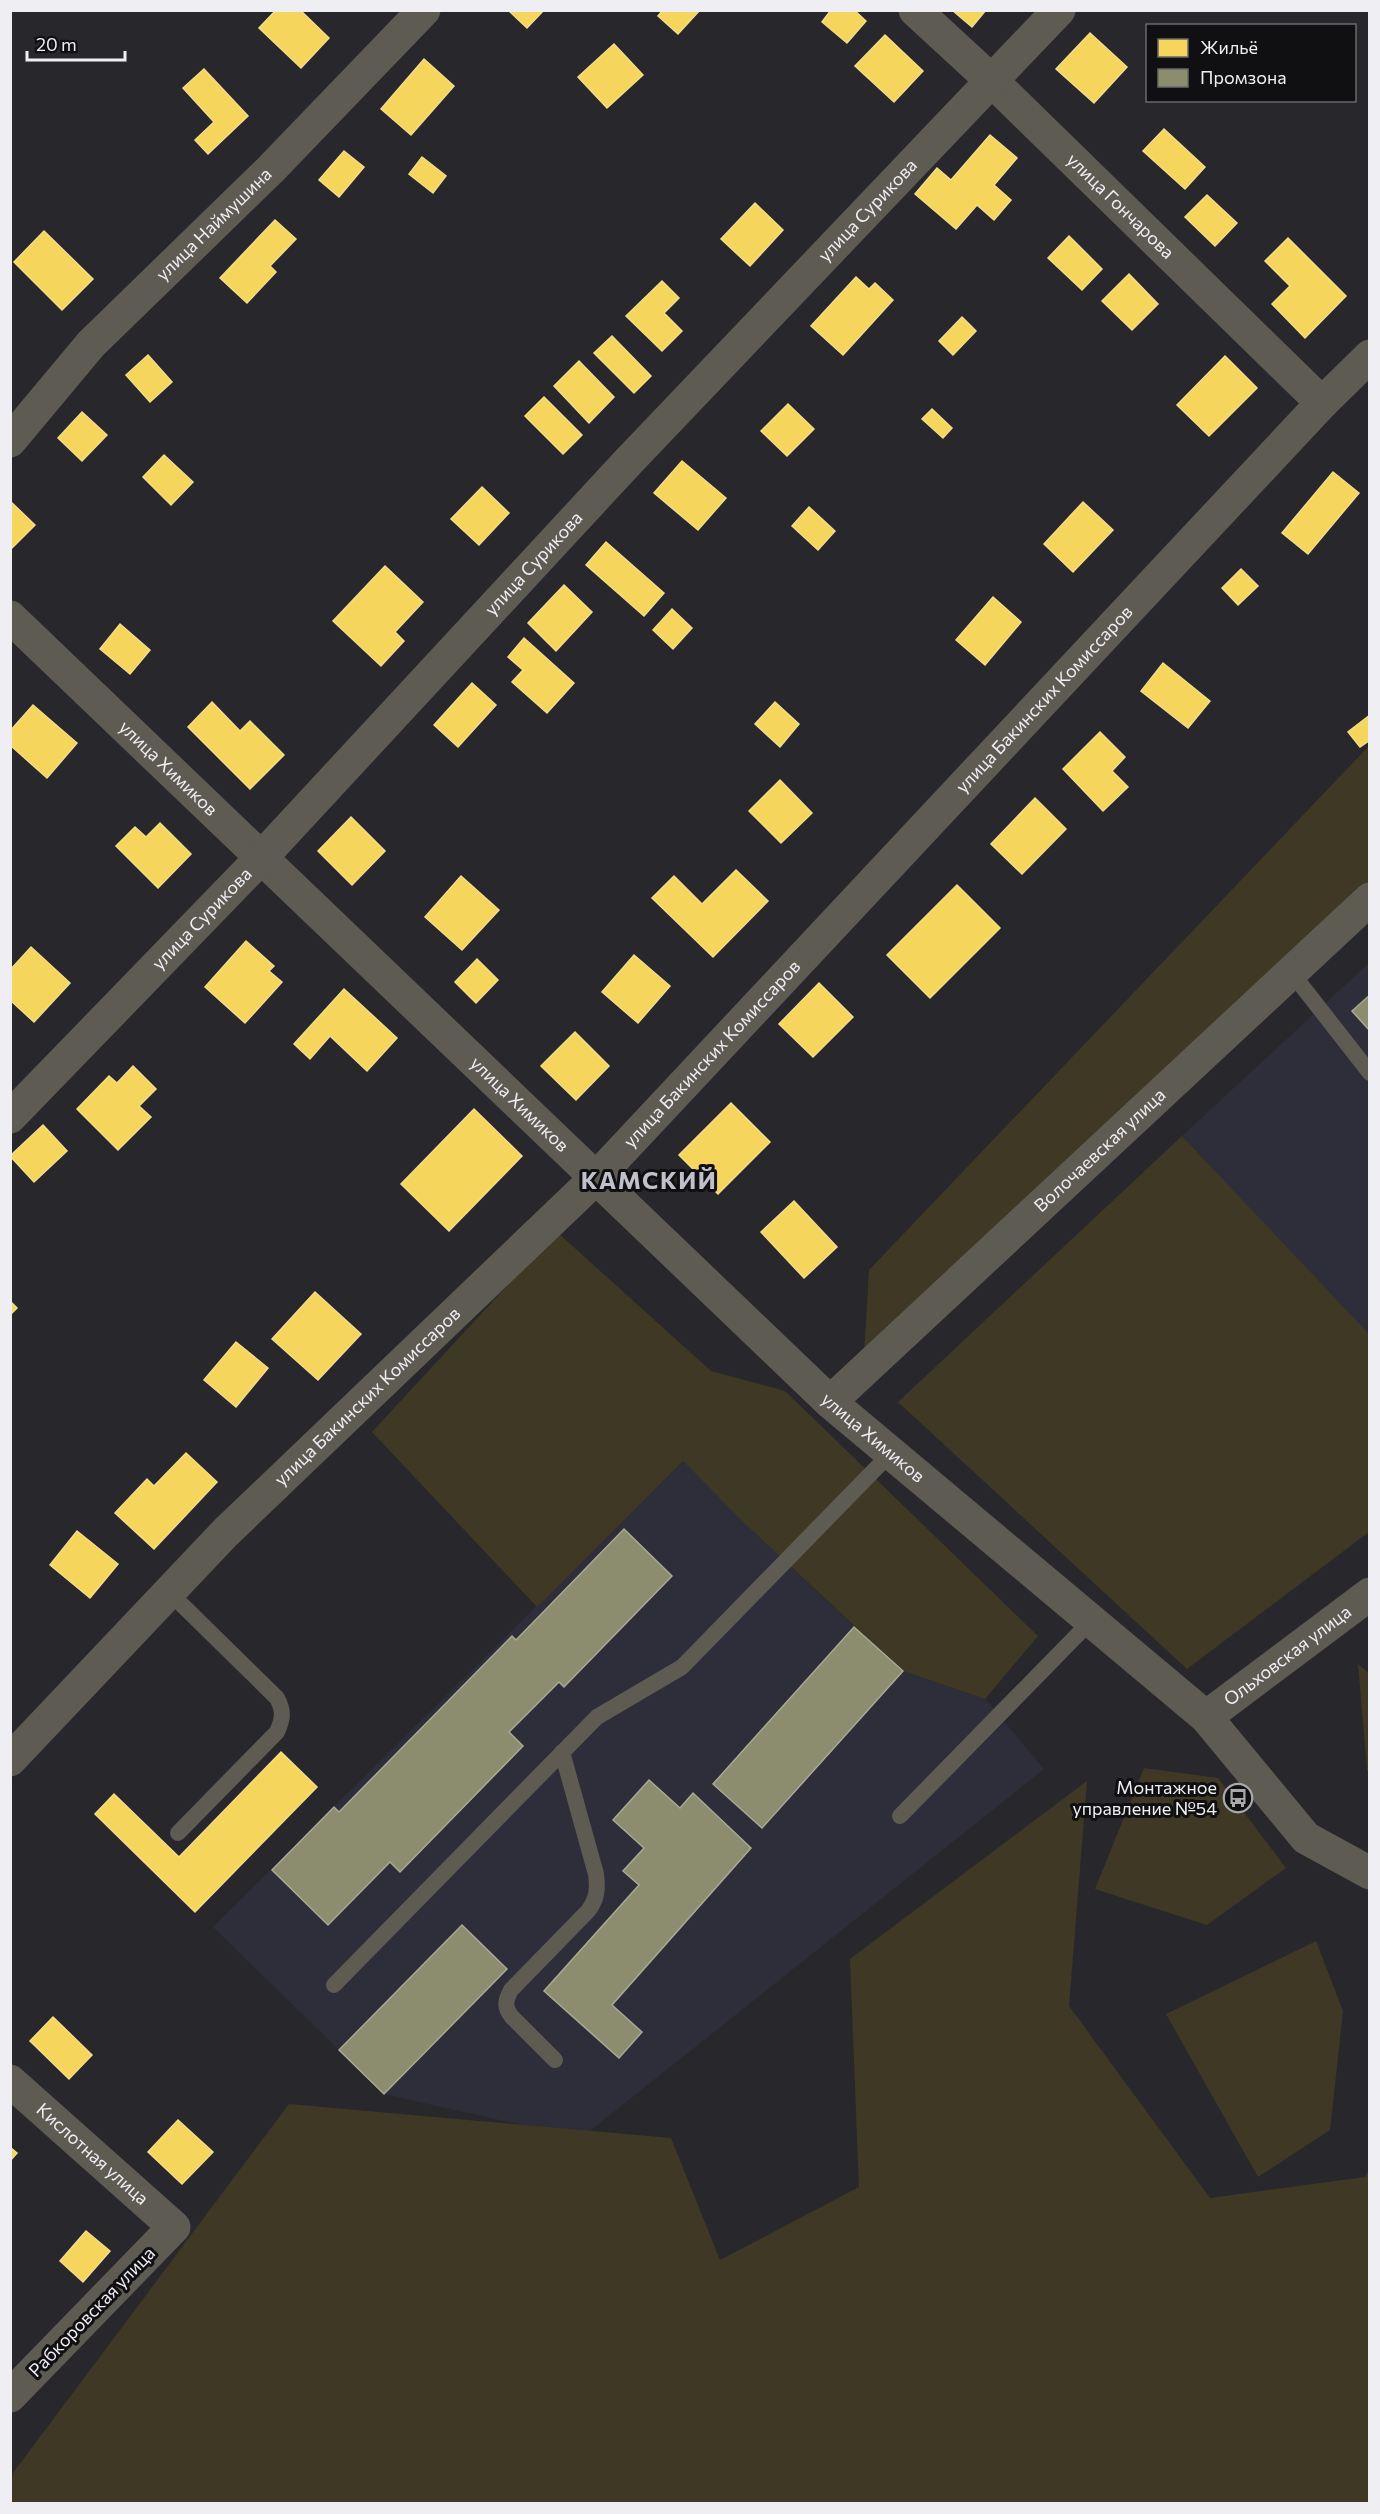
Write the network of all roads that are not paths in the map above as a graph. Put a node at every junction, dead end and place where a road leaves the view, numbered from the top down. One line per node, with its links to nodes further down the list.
1 (424, 10): 7 (street, улица Наймушина)
2 (915, 10): 4 (street, улица Гончарова)
3 (1059, 10): 4 (street, улица Сурикова)
4 (992, 81): 6 (street, улица Гончарова); 9 (street, улица Сурикова)
5 (1370, 356): 6 (street, улица Бакинских Комиссаров)
6 (1322, 403): 14 (street, улица Бакинских Комиссаров)
7 (10, 441)
8 (10, 617): 9 (street, улица Химиков)
9 (261, 858): 13 (street, улица Сурикова); 14 (street, улица Химиков)
10 (1370, 899): 11 (street, Волочаевская улица)
11 (1291, 972): 12 (lane); 15 (street, Волочаевская улица)
12 (1370, 1073)
13 (10, 1117)
14 (596, 1178): 15 (street, улица Химиков); 17 (street, улица Бакинских Комиссаров)
15 (830, 1402): 16 (street, улица Химиков)
16 (891, 1453): 19 (street, улица Химиков); 21 (lane)
17 (169, 1592): 22 (street, улица Бакинских Комиссаров); 24 (lane)
18 (1370, 1594): 20 (street, Ольховская улица)
19 (1091, 1621): 20 (street, улица Химиков); 23 (lane)
20 (1206, 1717): 25 (street, улица Химиков)
21 (562, 1752): 26 (lane); 27 (lane)
22 (10, 1760)
23 (900, 1816)
24 (178, 1833)
25 (1370, 1873)
26 (334, 1985)
27 (555, 2060)
28 (10, 2081): 29 (street, Кислотная улица)
29 (174, 2227): 30 (street, Рабкоровская улица)
30 (10, 2396)

